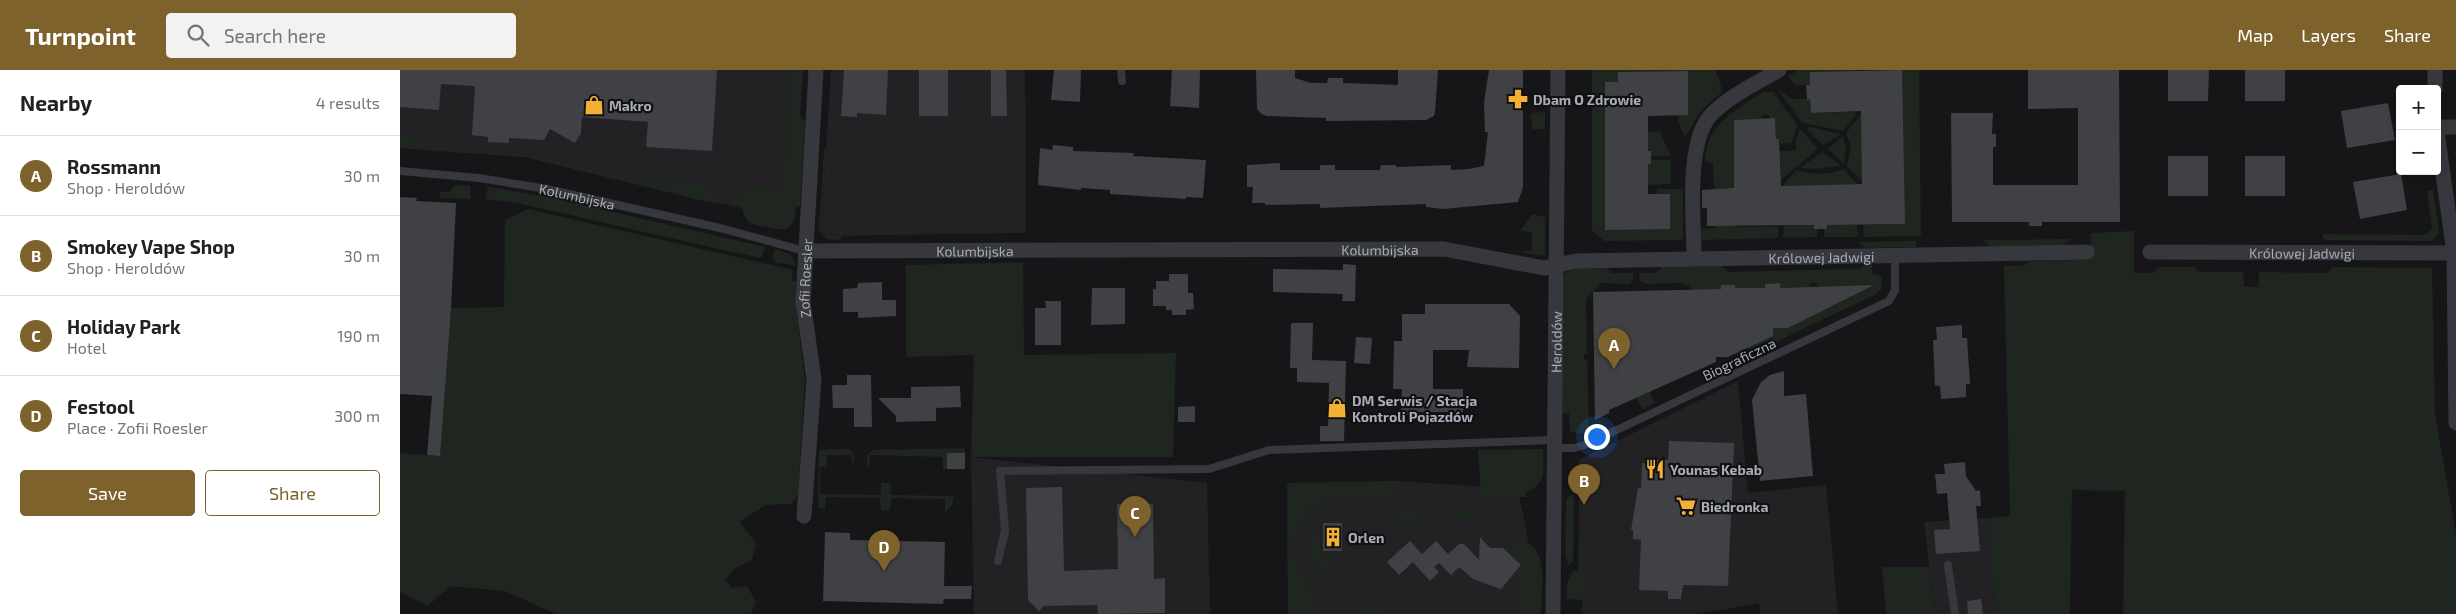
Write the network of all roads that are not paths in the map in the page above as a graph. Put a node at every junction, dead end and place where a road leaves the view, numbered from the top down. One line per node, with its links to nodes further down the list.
1 (816, 70): 12 (street, Zofii Roesler)
2 (1122, 70): 6 (lane)
3 (1558, 70): 18 (street, Heroldów)
4 (1778, 70): 17 (street)
5 (2434, 70): 7 (street)
6 (1122, 81)
7 (2435, 85)
8 (2456, 127): 9 (street)
9 (2441, 129)
10 (2437, 130): 15 (street)
11 (400, 170): 12 (lane, Kolumbijska)
12 (806, 251): 18 (street, Kolumbijska); 21 (street, Zofii Roesler)
13 (2087, 252): 16 (street, Królowej Jadwigi)
14 (2150, 252): 15 (street, Królowej Jadwigi)
15 (2455, 253): 19 (street)
16 (1895, 256): 17 (street, Królowej Jadwigi); 20 (lane, Biograficzna)
17 (1694, 258): 18 (street, Królowej Jadwigi)
18 (1556, 264): 20 (street, Heroldów)
19 (2456, 423)
20 (1555, 444): 22 (lane, Biograficzna); 24 (street, Heroldów)
21 (804, 516)
22 (998, 561)
23 (1948, 565): 25 (lane)
24 (1553, 614)
25 (1955, 614)

